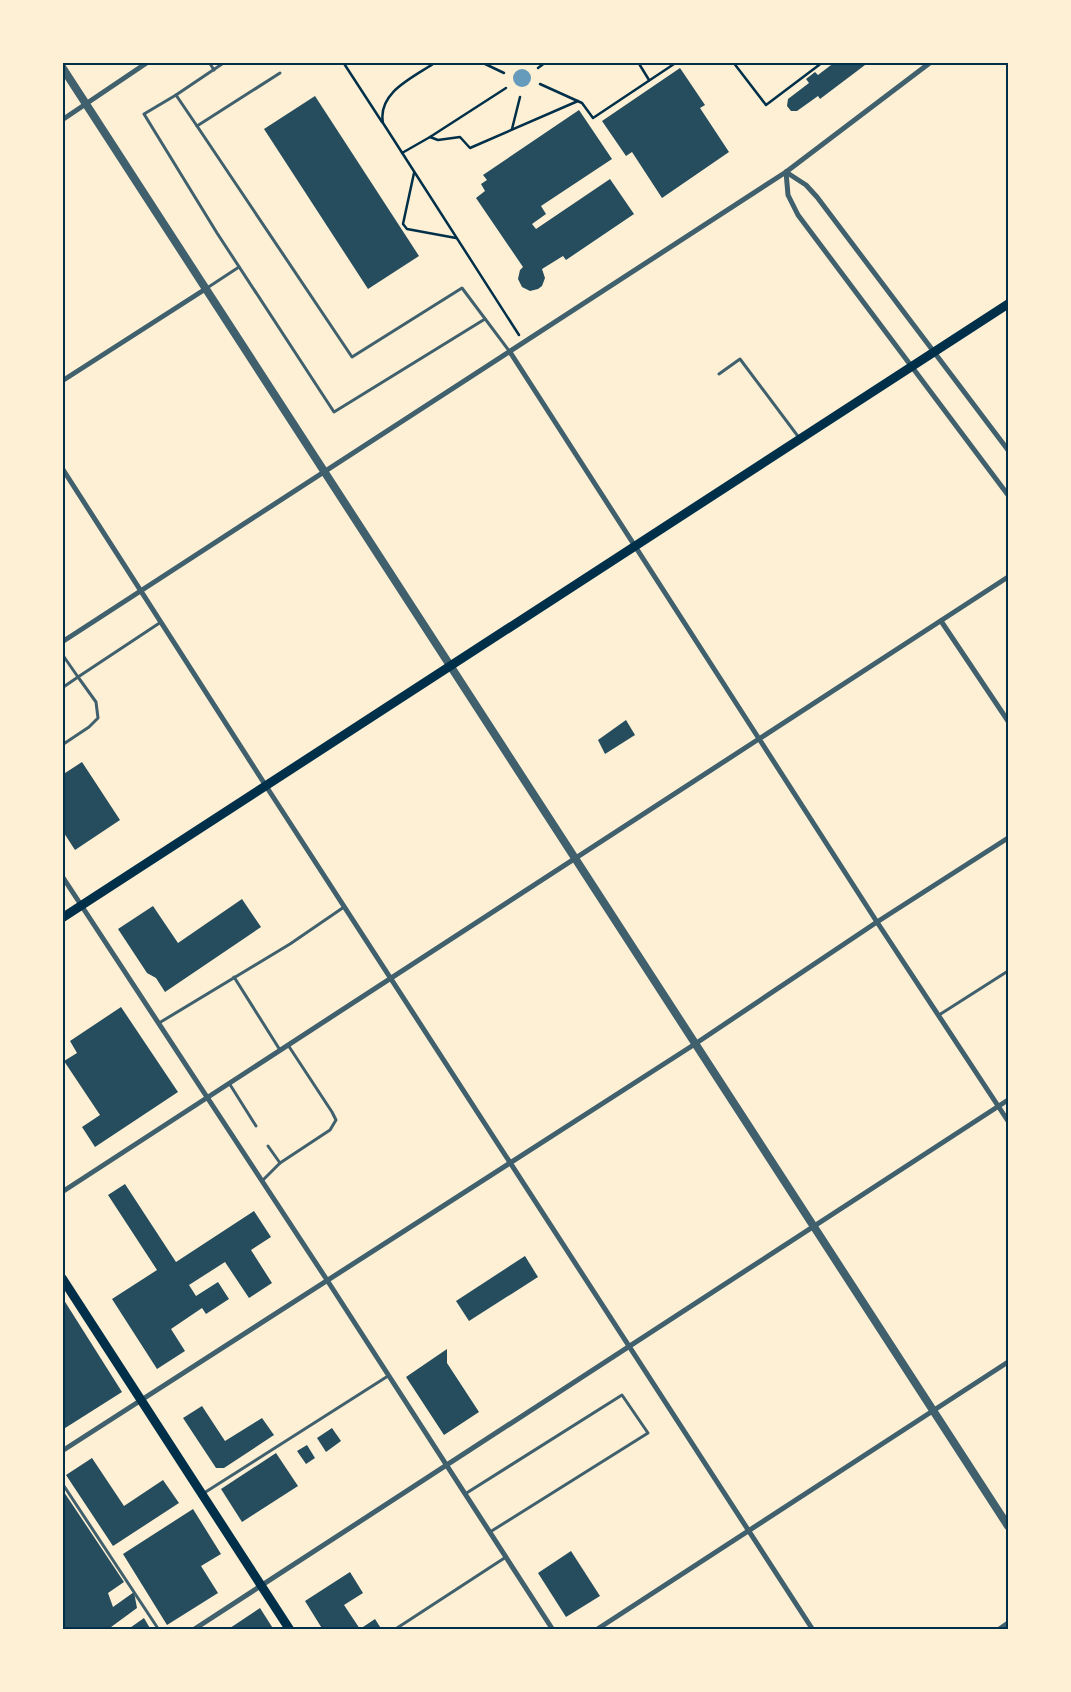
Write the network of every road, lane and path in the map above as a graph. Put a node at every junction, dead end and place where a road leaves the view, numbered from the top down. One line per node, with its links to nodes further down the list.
1 (148, 62): 25 (street)
2 (208, 62): 16 (lane)
3 (226, 62): 16 (lane)
4 (343, 62): 27 (path)
5 (436, 62): 27 (path)
6 (481, 62): 18 (path)
7 (546, 62): 15 (path)
8 (638, 62): 19 (path)
9 (677, 62): 19 (path)
10 (733, 62): 13 (path)
11 (823, 62): 13 (path)
12 (931, 62): 32 (street)
13 (818, 64)
14 (62, 67): 25 (street)
15 (538, 68)
16 (214, 70): 22 (lane)
17 (280, 73): 28 (lane)
18 (504, 73)
19 (650, 81): 24 (path)
20 (540, 84): 24 (path)
21 (506, 88): 30 (path)
22 (176, 95): 28 (lane); 35 (lane)
23 (520, 97): 29 (path)
24 (578, 102): 29 (path)
25 (87, 104): 26 (street); 36 (street)
26 (62, 120)
27 (383, 123): 31 (path)
28 (197, 126): 38 (lane)
29 (512, 130): 30 (path)
30 (430, 137): 31 (path)
31 (402, 153): 33 (path)
32 (786, 172): 39 (street); 41 (street); 42 (street)
33 (414, 173): 34 (path); 34 (path)
34 (457, 239): 39 (path)
35 (239, 266): 36 (lane); 38 (lane)
36 (206, 288): 44 (street); 48 (street)
37 (1008, 304): 41 (main road)
38 (485, 319): 40 (lane)
39 (524, 343): 40 (street)
40 (510, 352): 48 (street); 50 (street)
41 (934, 352): 42 (main road); 46 (street)
42 (912, 368): 45 (main road); 49 (street)
43 (719, 374): 45 (lane)
44 (62, 381)
45 (800, 440): 50 (main road)
46 (1008, 450)
47 (62, 468): 52 (street)
48 (325, 472): 52 (street); 57 (street)
49 (1008, 495)
50 (634, 546): 57 (main road); 61 (street)
51 (1008, 577): 53 (street)
52 (142, 591): 54 (street); 55 (street)
53 (941, 621): 60 (street); 61 (street)
54 (161, 622): 58 (lane); 63 (street)
55 (62, 642)
56 (62, 654): 58 (lane)
57 (450, 666): 63 (main road); 65 (street)
58 (78, 678): 59 (lane); 62 (lane)
59 (62, 688)
60 (1008, 721)
61 (760, 739): 65 (street); 70 (street)
62 (62, 745)
63 (266, 786): 67 (main road); 68 (street)
64 (1008, 838): 70 (street)
65 (574, 858): 73 (street); 76 (street)
66 (62, 876): 67 (street)
67 (81, 905): 69 (main road); 75 (street)
68 (344, 906): 72 (lane); 73 (street)
69 (62, 918)
70 (877, 922): 74 (street); 76 (street)
71 (1008, 971): 74 (lane)
72 (234, 977): 75 (lane); 78 (lane)
73 (391, 978): 77 (street); 86 (street)
74 (939, 1015): 82 (street)
75 (158, 1023): 80 (street)
76 (694, 1044): 86 (street); 90 (street)
77 (288, 1045): 78 (street); 87 (lane)
78 (280, 1050): 79 (street)
79 (229, 1083): 80 (street); 84 (lane)
80 (207, 1097): 88 (street); 89 (street)
81 (1008, 1100): 82 (street)
82 (999, 1106): 83 (street); 90 (street)
83 (1008, 1121)
84 (256, 1126)
85 (268, 1146): 87 (lane)
86 (510, 1162): 92 (street); 93 (street)
87 (280, 1163): 88 (lane)
88 (262, 1182): 92 (street)
89 (62, 1192)
90 (814, 1227): 93 (street); 97 (street)
91 (62, 1278): 96 (main road)
92 (327, 1280): 95 (street); 96 (street)
93 (629, 1346): 99 (street); 104 (street)
94 (1008, 1362): 97 (street)
95 (388, 1375): 99 (street); 101 (lane)
96 (142, 1400): 98 (street); 101 (main road)
97 (935, 1411): 103 (street); 104 (street)
98 (62, 1451)
99 (446, 1464): 102 (street); 107 (street)
100 (62, 1483): 109 (lane)
101 (202, 1494): 107 (main road)
102 (465, 1494): 105 (street); 105 (lane)
103 (1008, 1526)
104 (748, 1530): 114 (street); 115 (street)
105 (490, 1532): 106 (street)
106 (506, 1557): 112 (lane); 113 (street)
107 (261, 1585): 110 (street); 111 (main road)
108 (1008, 1623): 116 (street)
109 (159, 1630)
110 (193, 1630)
111 (290, 1630)
112 (394, 1630)
113 (553, 1630)
114 (596, 1630)
115 (813, 1630)
116 (998, 1630)

